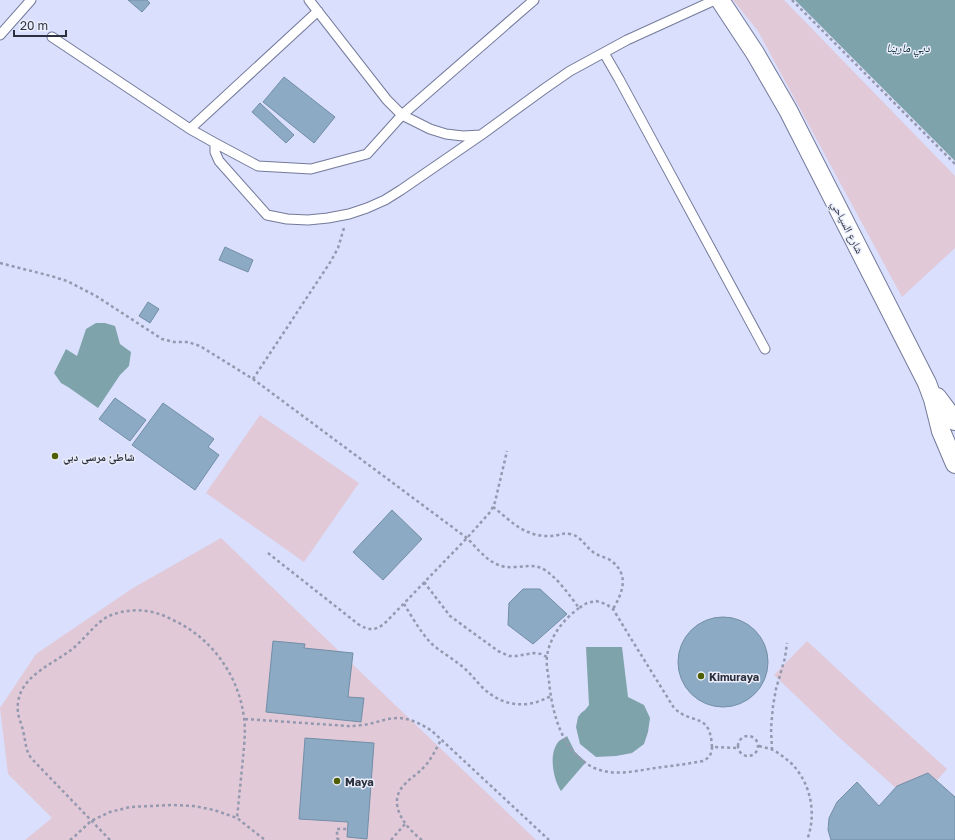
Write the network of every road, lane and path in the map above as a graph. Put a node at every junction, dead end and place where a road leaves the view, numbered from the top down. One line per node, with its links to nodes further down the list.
1 (31, 0): 8 (lane)
2 (309, 0): 7 (lane)
3 (534, 0): 11 (lane)
4 (715, 0): 10 (lane)
5 (720, 0): 20 (street, شارع السياحي)
6 (792, 0): 15 (path)
7 (318, 11): 11 (lane); 12 (lane)
8 (0, 35)
9 (52, 37): 12 (lane)
10 (604, 53): 13 (lane); 18 (lane)
11 (402, 115): 13 (lane); 14 (lane)
12 (190, 129): 14 (lane)
13 (481, 135): 16 (lane)
14 (215, 144): 16 (lane)
15 (955, 164)
16 (349, 214): 19 (path)
17 (0, 263): 19 (path)
18 (766, 349)
19 (253, 379): 25 (path)
20 (927, 383): 21 (street); 23 (street, شارع السياحي)
21 (955, 421)
22 (507, 451): 24 (path)
23 (955, 464)
24 (493, 507): 25 (path); 30 (path)
25 (467, 538): 27 (path); 29 (path)
26 (268, 553): 28 (path)
27 (424, 582): 28 (path); 32 (path)
28 (404, 604): 33 (path)
29 (579, 608): 30 (path); 32 (path)
30 (613, 609): 37 (path)
31 (787, 643): 39 (path)
32 (547, 657): 33 (path)
33 (550, 696): 37 (path)
34 (245, 719): 35 (path); 40 (path); 41 (path)
35 (441, 740): 42 (path); 50 (path)
36 (759, 746): 38 (path); 38 (path); 39 (path)
37 (712, 747): 38 (path)
38 (738, 748)
39 (772, 750): 51 (path)
40 (237, 818): 41 (path); 46 (path)
41 (91, 821): 44 (path); 45 (path)
42 (405, 824): 48 (path); 49 (path)
43 (347, 829): 47 (path)
44 (70, 840)
45 (110, 840)
46 (265, 840)
47 (339, 840)
48 (391, 840)
49 (422, 840)
50 (549, 840)
51 (806, 840)

